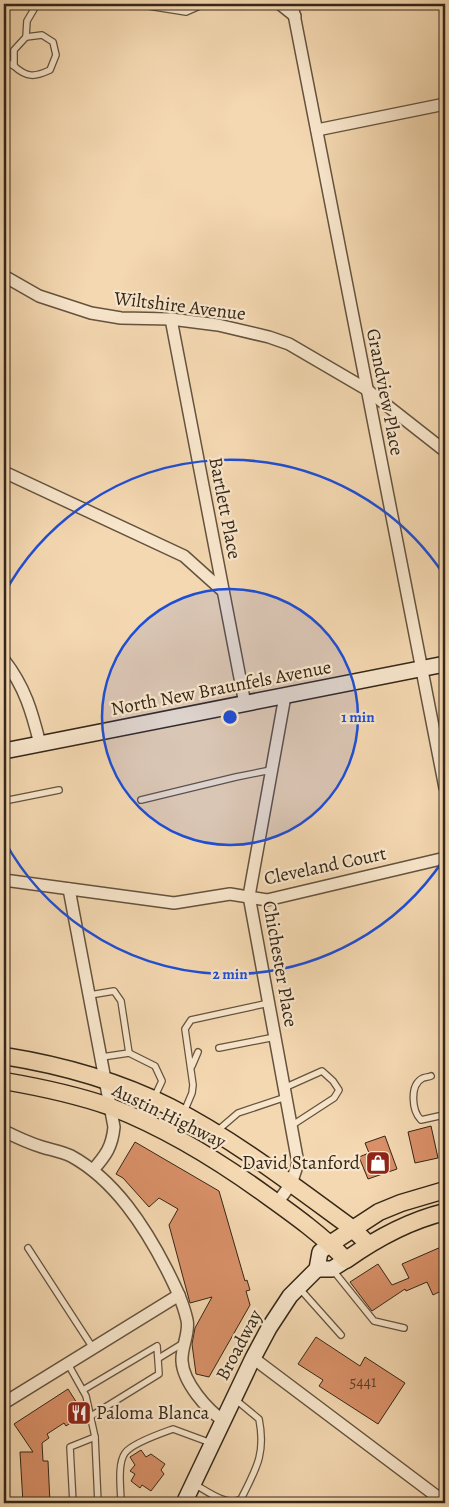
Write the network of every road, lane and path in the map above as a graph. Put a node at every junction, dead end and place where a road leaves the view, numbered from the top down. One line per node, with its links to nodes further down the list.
1 (37, 4): 7 (lane)
2 (136, 4): 3 (lane)
3 (204, 4)
4 (280, 4): 6 (street)
5 (292, 4): 6 (street, Grandview Place)
6 (295, 16): 11 (street, Grandview Place)
7 (26, 37): 9 (lane); 9 (lane)
8 (4, 61): 9 (lane)
9 (14, 66)
10 (445, 104): 11 (street)
11 (317, 130): 14 (street, Grandview Place)
12 (4, 276): 13 (street, Wiltshire Avenue)
13 (171, 319): 14 (street, Wiltshire Avenue); 17 (street, Bartlett Place)
14 (366, 389): 15 (street, Wiltshire Avenue); 20 (street, Grandview Place)
15 (445, 451)
16 (4, 472): 17 (street)
17 (223, 591): 22 (street, Bartlett Place)
18 (4, 660): 23 (street)
19 (445, 664): 20 (street, North New Braunfels Avenue)
20 (422, 669): 21 (street, North New Braunfels Avenue); 26 (street, Grandview Place)
21 (284, 696): 22 (street, North New Braunfels Avenue); 25 (street, Chichester Place)
22 (246, 704): 23 (street, North New Braunfels Avenue)
23 (40, 744): 24 (street, North New Braunfels Avenue)
24 (4, 751)
25 (272, 770): 28 (lane); 33 (street, Chichester Place)
26 (445, 788)
27 (59, 790): 29 (lane)
28 (140, 800)
29 (4, 801)
30 (445, 858): 33 (street, Cleveland Court)
31 (4, 880): 32 (street, Cleveland Court)
32 (69, 890): 33 (street, Cleveland Court); 34 (street)
33 (249, 896): 35 (street, Chichester Place)
34 (90, 995): 39 (lane); 41 (street)
35 (269, 1003): 36 (street, Chichester Place); 42 (lane)
36 (275, 1037): 37 (lane); 46 (street, Chichester Place)
37 (219, 1048)
38 (198, 1052): 42 (lane)
39 (129, 1053): 41 (lane); 47 (lane)
40 (4, 1056): 45 (main road, Austin Highway)
41 (102, 1057): 45 (street)
42 (192, 1068): 49 (lane)
43 (431, 1076): 50 (lane)
44 (4, 1081): 48 (main road, Austin Highway)
45 (107, 1082): 47 (main road, Austin Highway); 48 (street)
46 (285, 1092): 51 (street, Chichester Place); 51 (lane); 53 (lane)
47 (154, 1100): 49 (main road, Austin Highway)
48 (112, 1108): 54 (street); 57 (main road, Austin Highway)
49 (183, 1114): 53 (main road, Austin Highway)
50 (439, 1116)
51 (291, 1126): 55 (street, Chichester Place)
52 (4, 1131): 54 (street)
53 (215, 1132): 55 (main road, Austin Highway)
54 (93, 1170): 66 (street)
55 (291, 1184): 57 (street, Chichester Place); 59 (main road, Austin Highway)
56 (445, 1190): 59 (main road, Broadway)
57 (277, 1203): 60 (main road, Austin Highway)
58 (445, 1212): 61 (main road)
59 (353, 1229): 60 (main road, Broadway); 61 (main road, Austin Highway)
60 (330, 1244): 63 (main road, Austin Highway); 64 (street, Broadway)
61 (368, 1244): 63 (main road)
62 (28, 1248): 70 (lane)
63 (339, 1264): 64 (street); 67 (lane)
64 (317, 1269): 65 (street, Broadway)
65 (299, 1287): 68 (lane); 72 (street, Broadway)
66 (179, 1295): 69 (street); 70 (street)
67 (404, 1328)
68 (341, 1335)
69 (186, 1341): 71 (lane); 78 (street)
70 (93, 1348): 73 (street)
71 (159, 1358): 74 (lane); 77 (lane)
72 (253, 1358): 75 (street, Broadway); 82 (street)
73 (68, 1363): 74 (lane); 76 (street)
74 (83, 1390): 77 (lane)
75 (234, 1398): 78 (street, Broadway); 81 (lane)
76 (4, 1402)
77 (91, 1416): 79 (lane)
78 (224, 1421): 80 (street, Broadway)
79 (95, 1437): 83 (lane); 84 (lane)
80 (213, 1444): 81 (street, Broadway); 85 (lane)
81 (194, 1484): 86 (street, Broadway)
82 (445, 1500)
83 (73, 1503)
84 (98, 1503)
85 (121, 1503)
86 (184, 1503)

